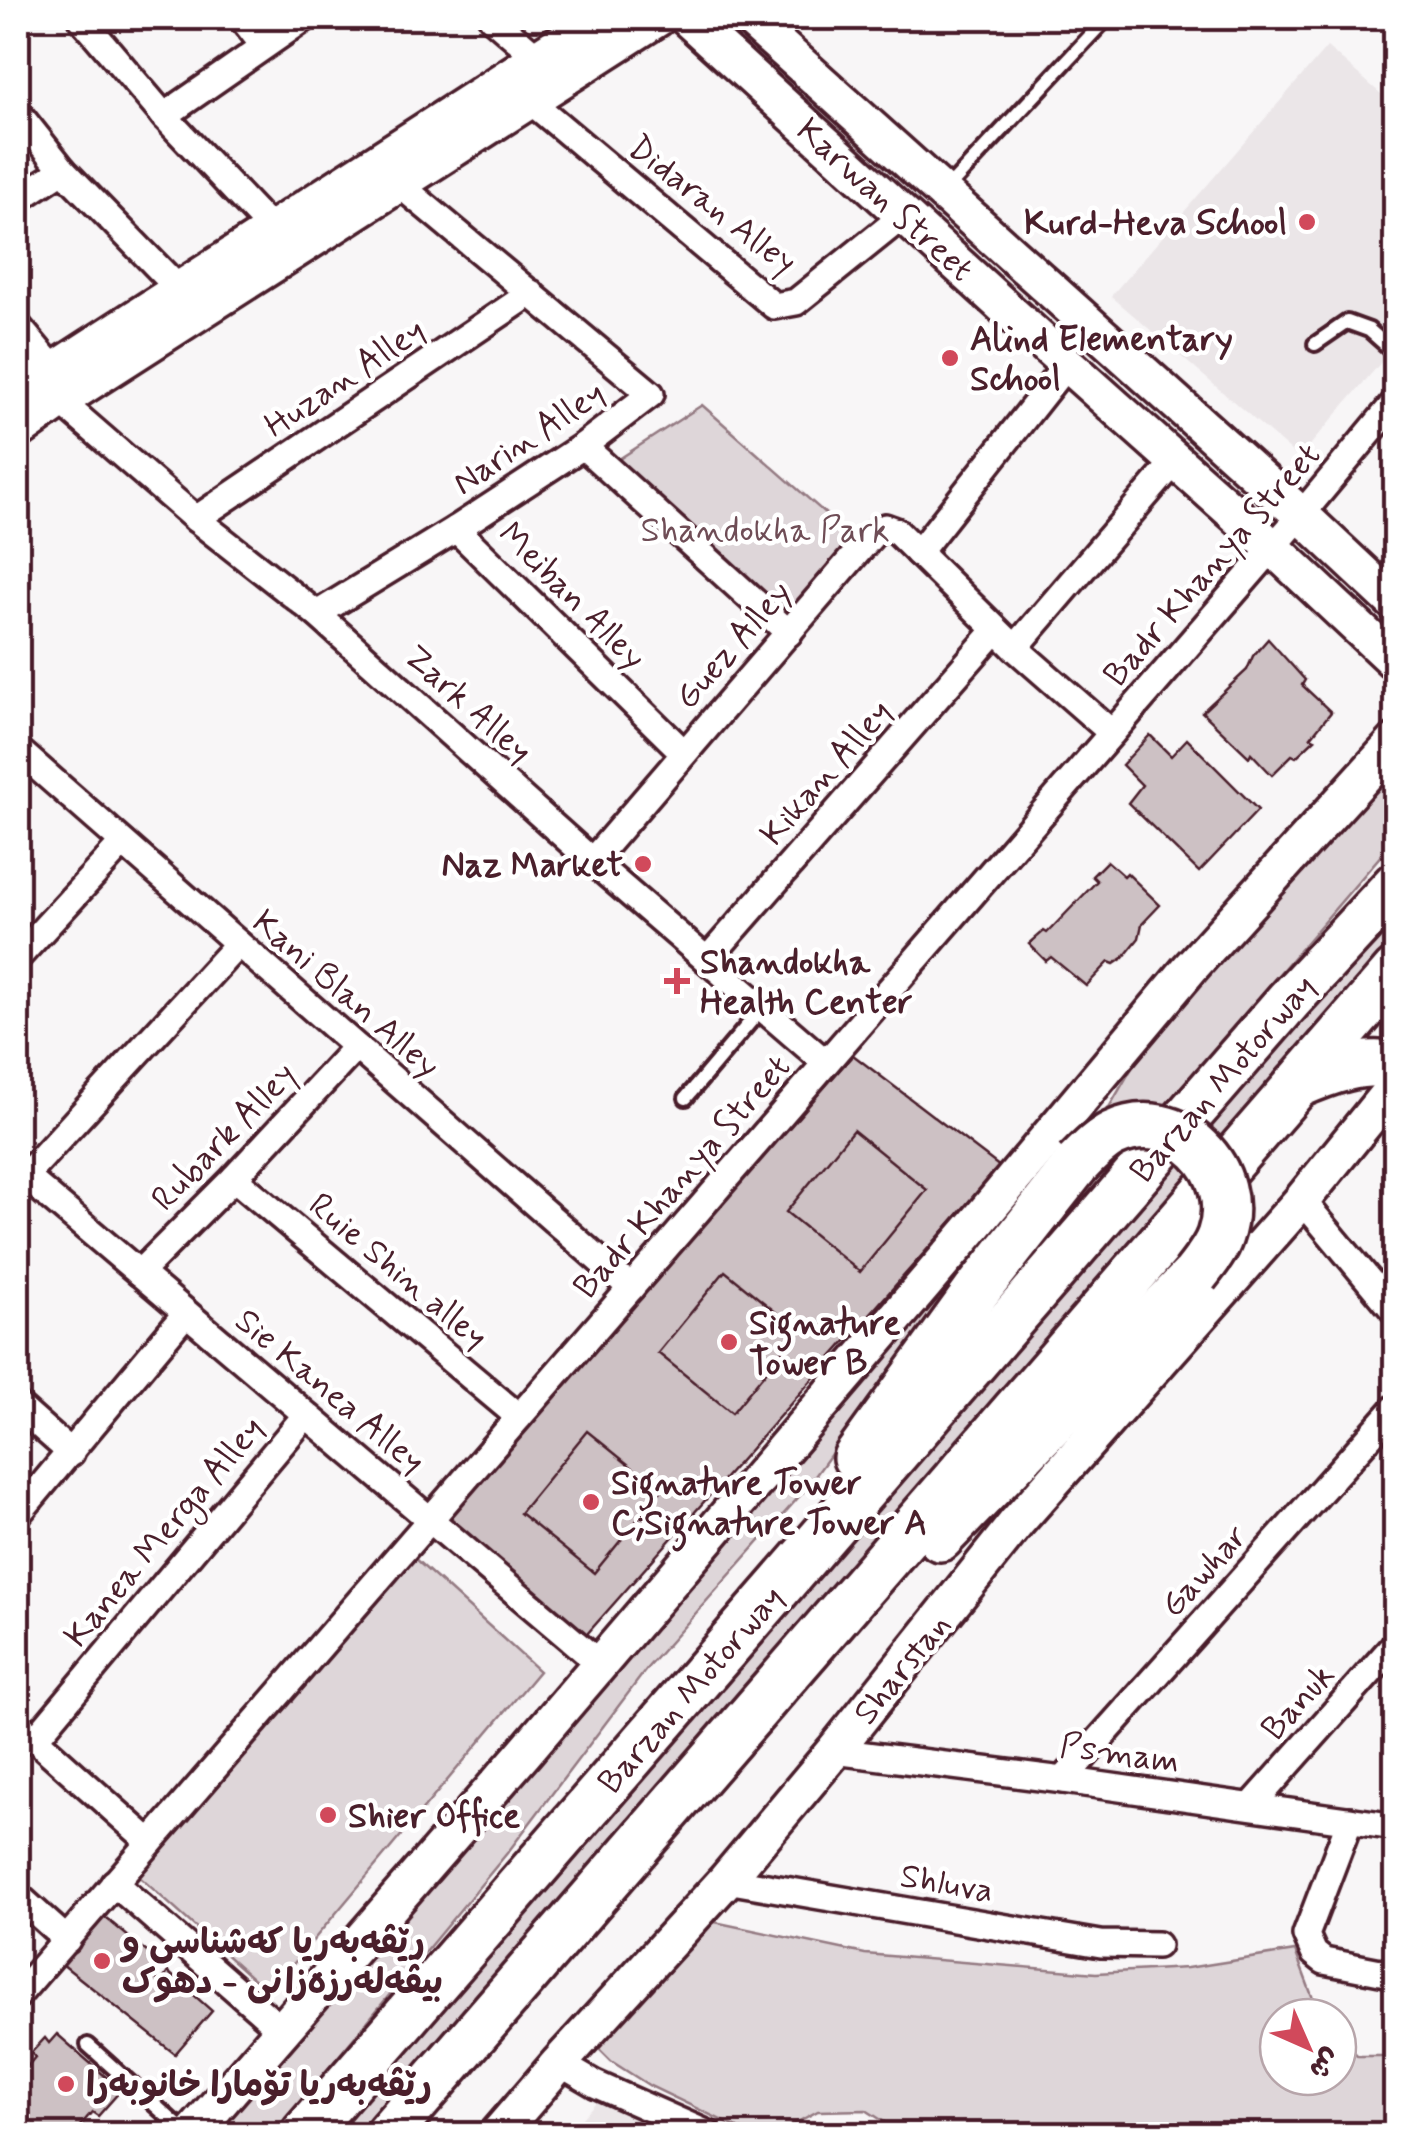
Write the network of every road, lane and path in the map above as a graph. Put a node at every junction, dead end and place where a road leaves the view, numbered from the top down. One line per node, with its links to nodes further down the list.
1 (81, 18): 14 (street)
2 (242, 18): 10 (street)
3 (305, 18): 10 (street)
4 (492, 18): 11 (street)
5 (599, 18): 11 (main road)
6 (658, 18): 12 (main road)
7 (687, 18): 19 (main road, Karwan Street)
8 (749, 18): 17 (main road, Karwan Street)
9 (1107, 18): 17 (lane)
10 (263, 45): 14 (street)
11 (537, 57): 20 (main road)
12 (529, 100): 16 (main road); 19 (street, Didaran Alley)
13 (18, 112): 15 (street)
14 (164, 116): 20 (street)
15 (63, 170): 18 (street); 21 (street)
16 (400, 184): 22 (street, Narin Alley); 27 (main road)
17 (943, 193): 33 (main road, Karwan Street)
18 (18, 199)
19 (904, 214): 26 (main road, Karwan Street)
20 (270, 230): 21 (main road)
21 (179, 289): 27 (main road)
22 (532, 293): 31 (street, Narin Alley); 34 (street, Huzan Alley)
23 (18, 326): 27 (street, Zark Alley)
24 (1315, 344): 25 (lane)
25 (1396, 354)
26 (1067, 364): 32 (main road, Karwan Street); 37 (street)
27 (57, 385): 28 (main road); 30 (main road); 34 (street, Zark Alley)
28 (18, 394)
29 (1396, 400): 33 (street, Badr Khanya Street)
30 (18, 431)
31 (583, 446): 35 (street, Narin Alley); 41 (street)
32 (1176, 460): 36 (main road, Karwan Street); 42 (street)
33 (1301, 516): 36 (street, Badr Khanya Street); 38 (main road, Karwan Street)
34 (196, 519): 39 (street, Zark Alley)
35 (456, 528): 39 (street, Narin Alley); 47 (street, Meiban Alley)
36 (1272, 547): 43 (main road, Karwan Street); 44 (street, Badr Khanya Street)
37 (918, 553): 40 (street, Guez Alley); 41 (street, Guez Alley)
38 (1396, 604)
39 (317, 614): 49 (street, Zark Alley)
40 (996, 630): 42 (street, Guez Alley); 53 (street, Kikan Alley)
41 (789, 632): 47 (street, Guez Alley)
42 (1015, 648): 44 (street, Guez Alley)
43 (1396, 663)
44 (1112, 733): 58 (street, Badr Khanya Street)
45 (1396, 741): 78 (main road)
46 (18, 750): 48 (street, Kani Blan Alley)
47 (684, 754): 49 (street, Guez Alley)
48 (123, 843): 51 (street, Kani Blan Alley); 52 (street)
49 (592, 861): 53 (street, Zark Alley)
50 (1396, 885): 80 (highway, Barzan Motorway)
51 (238, 944): 56 (street, Kani Blan Alley); 63 (street)
52 (18, 956)
53 (707, 960): 55 (street, Zark Alley)
54 (1384, 984): 57 (highway); 61 (highway, Barzan Motorway)
55 (762, 1008): 58 (street, Zark Alley); 62 (lane)
56 (356, 1047): 64 (street, Rubark Alley); 67 (street, Kani Blan Alley)
57 (1396, 1053)
58 (826, 1062): 67 (street, Badr Khanya Street)
59 (1396, 1066): 61 (highway)
60 (1396, 1084): 65 (main road, Sharstan)
61 (1296, 1086): 82 (highway, Barzan Motorway)
62 (686, 1098)
63 (21, 1173): 66 (street, Sie Kanea Alley)
64 (234, 1178): 66 (street, Rubark Alley); 73 (street, Ruie Shin alley)
65 (1302, 1200): 69 (street); 81 (main road, Sharstan)
66 (139, 1273): 68 (street, Sie Kanea Alley)
67 (631, 1288): 73 (street, Badr Khanya Street)
68 (186, 1313): 72 (street, Sie Kanea Alley); 74 (street)
69 (1396, 1313)
70 (18, 1406): 74 (street)
71 (1396, 1407): 83 (street, Gawhar)
72 (306, 1415): 76 (street, Sie Kanea Alley); 79 (street, Kanea Merga Alley)
73 (519, 1417): 76 (street, Badr Khanya Street)
74 (71, 1453): 75 (street)
75 (18, 1514)
76 (430, 1520): 78 (street, Sie Kanea Alley); 87 (street, Badr Khanya Street)
77 (1396, 1643): 84 (street, Banuk)
78 (600, 1664): 95 (main road)
79 (26, 1731): 87 (street)
80 (649, 1735): 82 (highway, bridge); 100 (highway, Barzan Motorway)
81 (834, 1751): 83 (street, Psmam); 88 (main road, Sharstan)
82 (701, 1776): 97 (highway, Barzan Motorway)
83 (1063, 1780): 84 (street, Psmam)
84 (1251, 1806): 85 (street, Psmam)
85 (1350, 1820): 86 (street, Psmam); 93 (street)
86 (1396, 1826)
87 (150, 1842): 89 (street, Badr Khanya Street)
88 (726, 1880): 92 (street, Shluva); 98 (main road, Sharstan)
89 (114, 1884): 91 (street, Badr Khanya Street); 95 (street)
90 (18, 1896): 91 (street)
91 (67, 1940): 94 (street, Badr Khanya Street)
92 (1157, 1945)
93 (1396, 1975)
94 (18, 1996)
95 (283, 2031): 99 (main road)
96 (88, 2045): 99 (lane)
97 (457, 2056): 101 (highway, Barzan Motorway); 102 (highway)
98 (559, 2064): 103 (main road, Sharstan); 104 (street)
99 (190, 2134)
100 (304, 2134)
101 (388, 2134)
102 (424, 2134)
103 (498, 2134)
104 (708, 2134)

